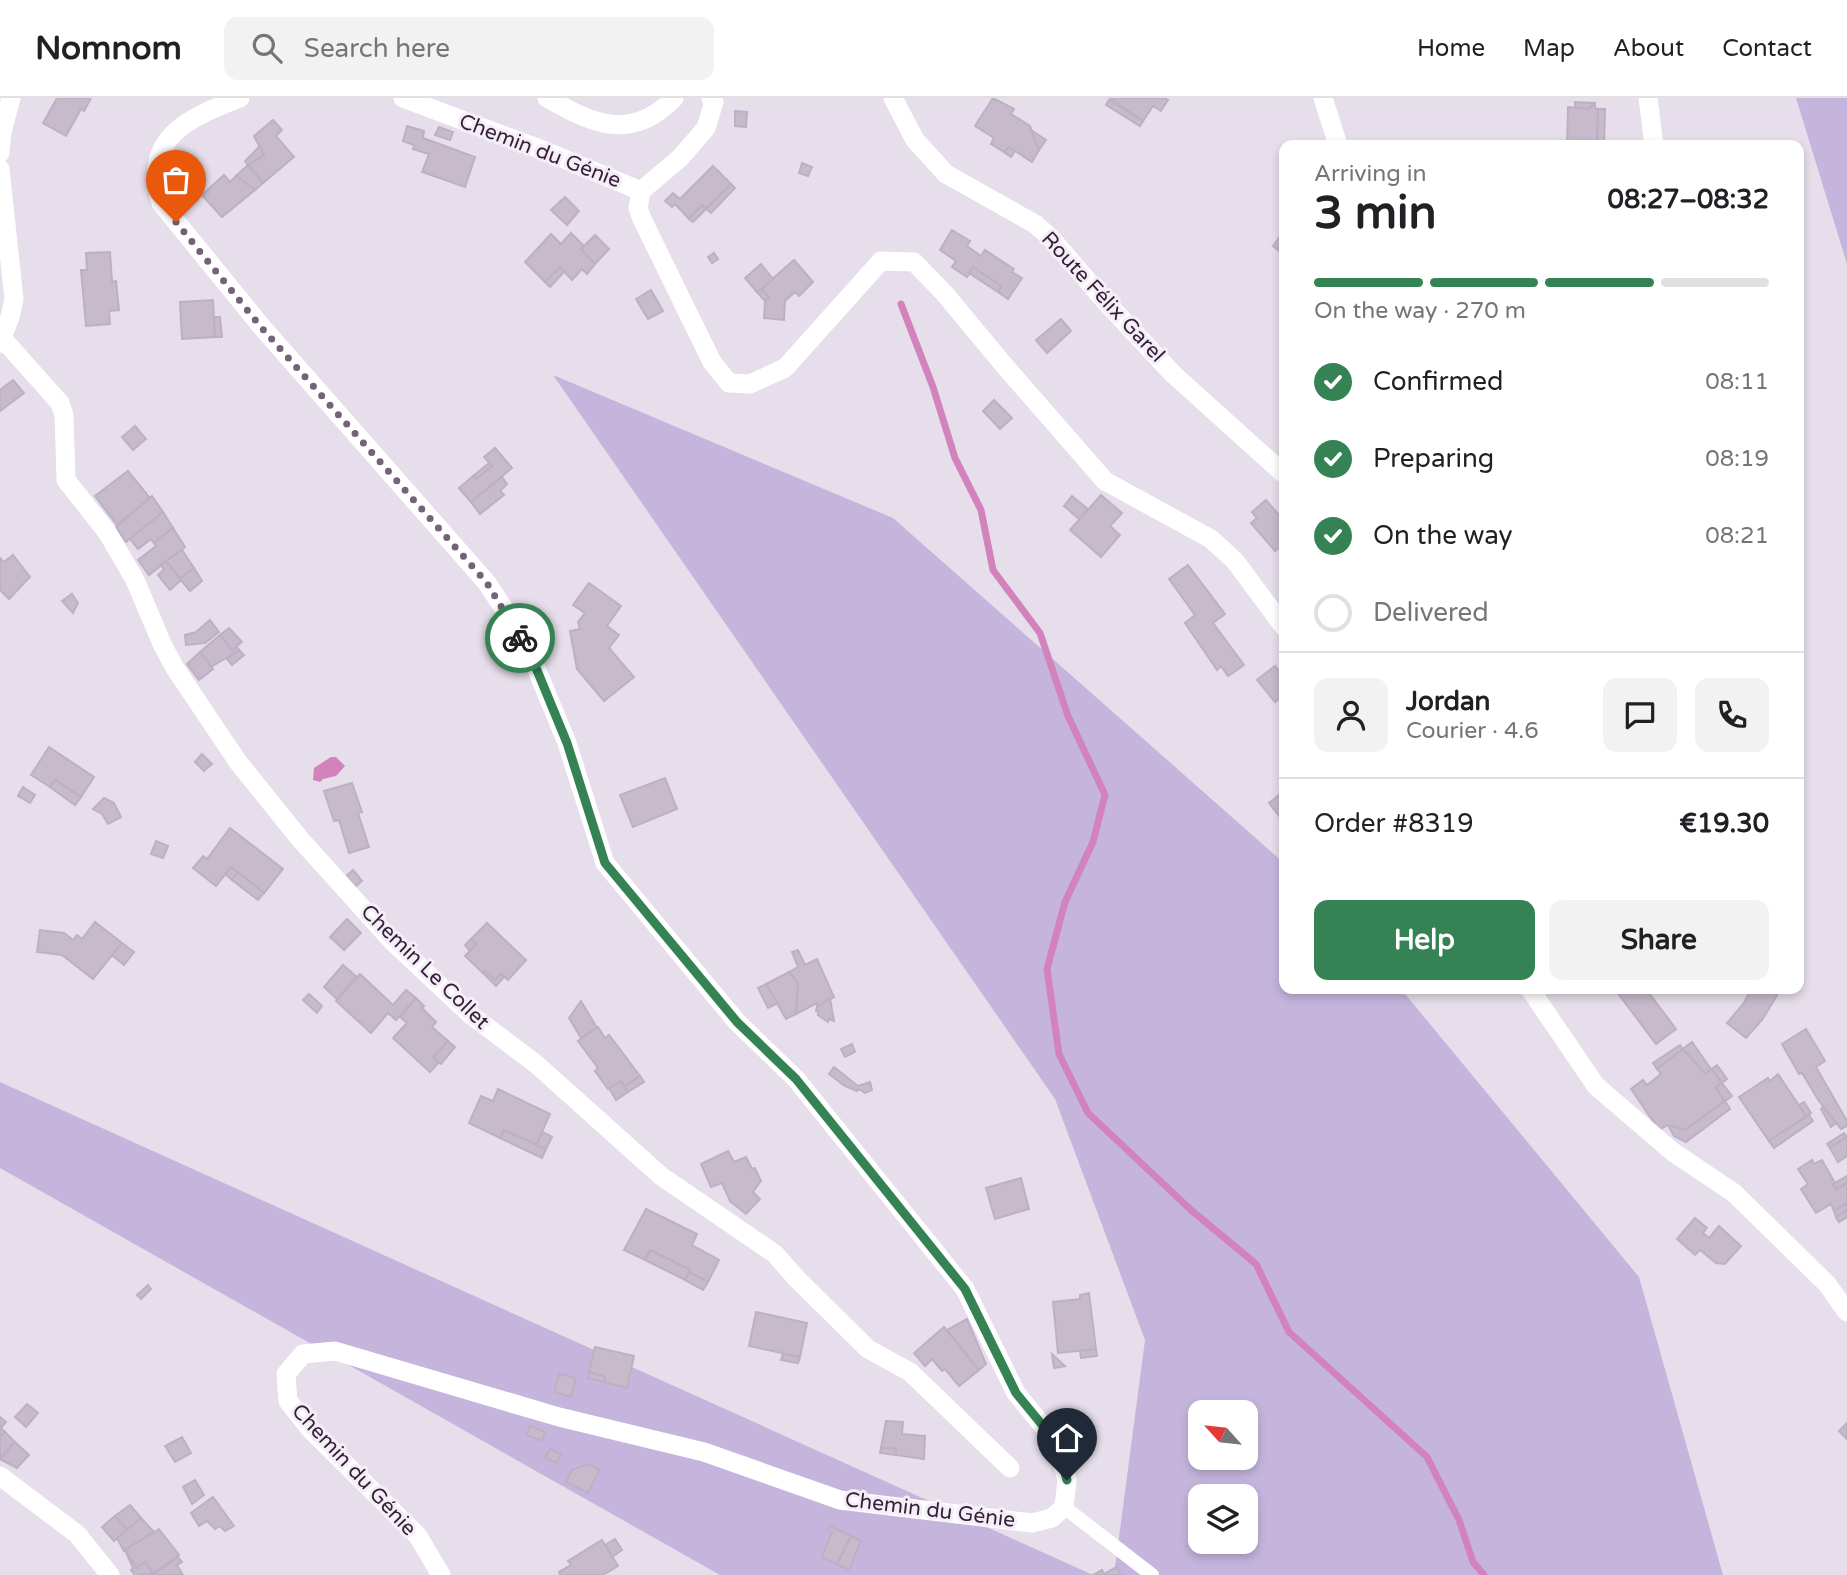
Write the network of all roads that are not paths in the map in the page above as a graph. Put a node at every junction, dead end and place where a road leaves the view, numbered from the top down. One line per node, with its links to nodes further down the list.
1 (11, 98): 12 (street)
2 (240, 98): 22 (street)
3 (403, 98): 14 (street, Chemin du Génie)
4 (547, 98): 5 (street)
5 (674, 98)
6 (711, 98): 14 (street, Chemin du Génie)
7 (892, 98): 16 (street, Route Félix Garel)
8 (1323, 98): 10 (street)
9 (1648, 98): 11 (street)
10 (1336, 140)
11 (1653, 140)
12 (0, 153)
13 (0, 169): 15 (street)
14 (641, 191): 17 (street)
15 (1, 341): 20 (street, Chemin Le Collet)
16 (1279, 469)
17 (1279, 619)
18 (1533, 994): 19 (street)
19 (1847, 1312)
20 (1010, 1468)
21 (0, 1476): 23 (street)
22 (1064, 1507): 24 (street, Chemin du Génie); 25 (lane)
23 (110, 1575)
24 (441, 1575)
25 (1152, 1575)

